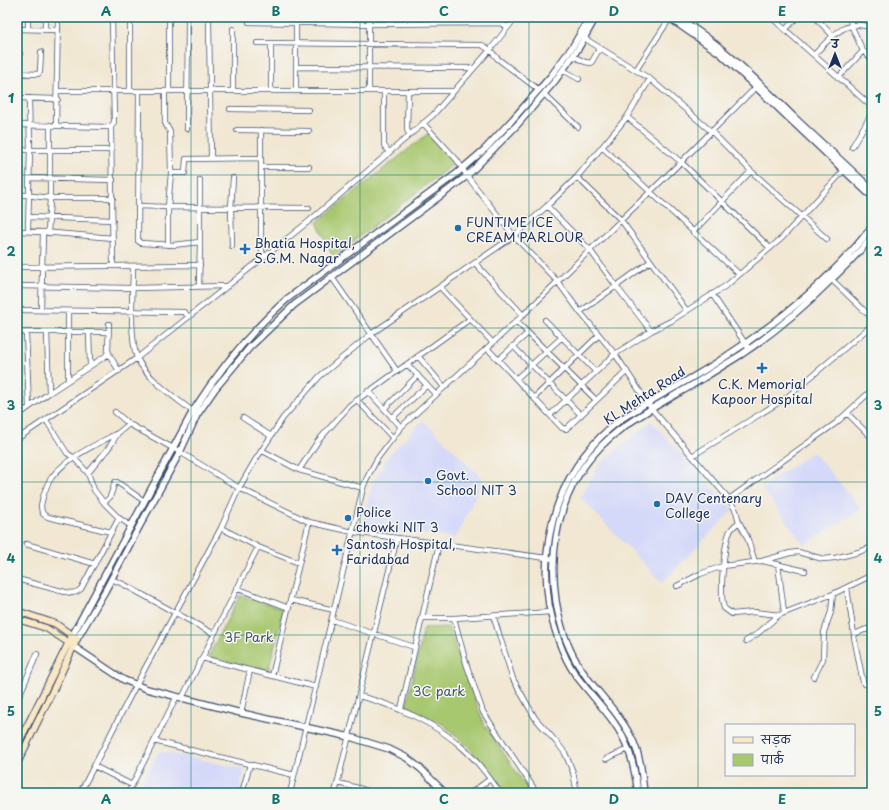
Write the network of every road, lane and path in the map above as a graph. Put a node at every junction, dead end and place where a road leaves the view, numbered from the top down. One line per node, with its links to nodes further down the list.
1 (28, 17): 25 (street)
2 (45, 17): 26 (street)
3 (58, 17): 29 (street)
4 (112, 17): 59 (street)
5 (130, 17): 60 (street)
6 (169, 17): 67 (street)
7 (369, 17): 20 (street)
8 (516, 17): 22 (street)
9 (590, 17): 57 (street)
10 (596, 17): 31 (street)
11 (672, 17): 48 (street); 53 (street)
12 (771, 17): 28 (street)
13 (797, 17): 28 (street)
14 (815, 17): 30 (street)
15 (850, 17): 21 (street)
16 (188, 21): 68 (street)
17 (209, 21): 54 (street)
18 (249, 22): 19 (street)
19 (296, 23): 20 (street); 34 (street)
20 (370, 24): 22 (street); 35 (street)
21 (851, 25): 23 (street); 30 (street); 38 (street)
22 (508, 27): 37 (street)
23 (872, 28)
24 (17, 29): 25 (street)
25 (28, 29): 26 (street)
26 (45, 29): 29 (street)
27 (233, 29): 55 (street)
28 (786, 29): 41 (street)
29 (58, 30): 58 (street)
30 (832, 35): 41 (street)
31 (584, 38): 36 (street); 42 (street)
32 (257, 43): 33 (street)
33 (271, 44): 34 (street); 61 (street)
34 (296, 44): 35 (street); 44 (street)
35 (369, 44): 37 (street); 45 (street)
36 (600, 48): 42 (street); 48 (street)
37 (490, 50): 46 (street); 57 (street)
38 (863, 51): 43 (street); 50 (street)
39 (41, 52): 49 (street)
40 (20, 54): 49 (street)
41 (814, 55): 50 (street)
42 (573, 56): 47 (street)
43 (872, 59)
44 (296, 67): 45 (street); 62 (street)
45 (369, 68): 46 (street); 56 (street)
46 (474, 68): 65 (street)
47 (563, 70): 51 (street); 69 (street)
48 (636, 70): 52 (street)
49 (19, 74)
50 (838, 78): 73 (street)
51 (579, 79)
52 (650, 79): 77 (street); 89 (street)
53 (758, 85): 89 (street); 104 (street)
54 (210, 90): 55 (street); 68 (street); 98 (street)
55 (233, 90): 61 (street)
56 (370, 90): 62 (street); 63 (street)
57 (539, 90): 103 (street)
58 (58, 91): 59 (street); 72 (street)
59 (114, 91): 60 (street); 83 (street)
60 (130, 91): 66 (street)
61 (271, 91): 62 (street)
62 (296, 91)
63 (384, 91): 64 (street); 97 (street)
64 (408, 91): 65 (street); 90 (street)
65 (454, 91): 78 (street)
66 (139, 92): 67 (street); 121 (street)
67 (167, 92): 68 (street); 106 (street)
68 (187, 92): 85 (street)
69 (544, 94): 84 (street); 107 (street)
70 (17, 98): 71 (street)
71 (29, 98): 72 (street); 80 (street)
72 (58, 99): 82 (street)
73 (872, 107)
74 (230, 109): 75 (street)
75 (309, 110)
76 (872, 113): 92 (street)
77 (627, 117): 91 (street); 100 (street)
78 (423, 124): 90 (street); 103 (street)
79 (17, 125): 80 (street)
80 (30, 125): 81 (street); 94 (street)
81 (50, 125): 82 (street); 95 (street)
82 (56, 125): 83 (street)
83 (111, 127): 96 (street)
84 (578, 127)
85 (186, 128)
86 (237, 130): 87 (street)
87 (261, 130): 88 (street); 99 (street)
88 (309, 131)
89 (712, 132): 100 (street); 105 (street)
90 (410, 135): 97 (street)
91 (602, 147): 108 (street); 114 (street)
92 (852, 147)
93 (17, 150): 94 (street)
94 (30, 150): 95 (street); 109 (street)
95 (51, 150): 96 (street); 111 (street)
96 (112, 150): 112 (street)
97 (388, 153): 147 (street)
98 (211, 158): 99 (street); 106 (street)
99 (261, 158): 101 (street)
100 (681, 162): 114 (street); 120 (street)
101 (261, 167): 102 (street); 126 (street)
102 (309, 167)
103 (462, 169): 107 (street); 230 (street)
104 (846, 169): 117 (street); 128 (street)
105 (751, 171): 120 (street); 128 (street)
106 (171, 173): 123 (street)
107 (467, 176): 138 (street); 156 (street)
108 (576, 177): 122 (street); 132 (street)
109 (30, 178): 111 (street); 116 (street)
110 (233, 178): 125 (street)
111 (50, 179): 112 (street); 118 (street)
112 (113, 180): 119 (street)
113 (200, 180): 124 (street)
114 (650, 192): 132 (street); 137 (street)
115 (17, 194): 116 (street)
116 (29, 195): 118 (street); 129 (street)
117 (872, 195)
118 (50, 198): 119 (street); 130 (street)
119 (113, 198): 131 (street)
120 (722, 202): 137 (street); 145 (street)
121 (138, 206): 123 (street); 143 (street)
122 (547, 206): 138 (street); 146 (street)
123 (168, 207): 124 (street); 143 (street)
124 (200, 207): 125 (street); 142 (street)
125 (231, 208): 126 (street); 144 (street)
126 (261, 208): 127 (street); 147 (street)
127 (309, 208)
128 (802, 216): 141 (street); 145 (street)
129 (29, 217): 130 (street); 135 (street)
130 (50, 218): 131 (street); 136 (street)
131 (113, 220): 140 (street)
132 (621, 220): 146 (street); 148 (street)
133 (872, 227): 157 (street, KL Mehta Road)
134 (17, 231): 135 (street)
135 (28, 231): 136 (street)
136 (46, 232): 140 (street); 154 (street)
137 (693, 232): 155 (street)
138 (514, 236): 149 (street); 158 (street)
139 (872, 237): 157 (street, KL Mehta Road)
140 (113, 238): 151 (street)
141 (826, 240)
142 (200, 242): 143 (street); 150 (street)
143 (168, 245)
144 (232, 246)
145 (770, 248): 155 (street)
146 (590, 250): 158 (street); 162 (street)
147 (263, 258): 161 (street)
148 (651, 261): 162 (street); 171 (street)
149 (475, 263): 164 (street); 173 (street)
150 (200, 265): 152 (street); 163 (street)
151 (113, 266): 152 (street); 154 (street)
152 (133, 266): 165 (street)
153 (17, 267): 154 (street)
154 (42, 267): 160 (street)
155 (739, 274): 166 (street)
156 (331, 276): 189 (street); 230 (street)
157 (829, 277): 175 (street); 194 (street, KL Mehta Road)
158 (557, 281): 172 (street); 173 (street)
159 (17, 286): 160 (street)
160 (42, 286): 165 (street); 168 (street)
161 (228, 286): 163 (street); 174 (street)
162 (616, 286): 172 (street); 181 (street)
163 (198, 287): 165 (street)
164 (440, 287): 176 (street); 189 (street)
165 (133, 288): 170 (street)
166 (712, 294): 171 (street); 194 (street)
167 (17, 310): 168 (street)
168 (42, 310): 169 (street)
169 (68, 310): 170 (street); 185 (street)
170 (133, 310): 174 (street); 201 (street)
171 (687, 311): 181 (street)
172 (580, 312): 190 (street)
173 (523, 315): 178 (street)
174 (189, 317): 201 (street)
175 (872, 318)
176 (470, 319): 192 (street); 200 (street)
177 (545, 320): 191 (street)
178 (516, 321): 188 (street); 192 (street)
179 (109, 324): 187 (street)
180 (872, 325): 248 (street)
181 (650, 331): 199 (street)
182 (17, 332): 183 (street)
183 (26, 332): 184 (street); 227 (street)
184 (47, 332): 185 (street); 220 (street)
185 (68, 332): 186 (street); 213 (street)
186 (89, 332): 187 (street); 205 (street)
187 (108, 332): 196 (street)
188 (528, 333): 193 (street); 197 (street)
189 (371, 334): 208 (street); 241 (street)
190 (599, 335): 198 (street); 199 (street)
191 (562, 337): 197 (street); 198 (street)
192 (493, 343): 195 (street)
193 (513, 346): 202 (street); 204 (street)
194 (748, 346): 226 (street, KL Mehta Road)
195 (487, 348): 202 (street); 217 (street)
196 (108, 350): 205 (street); 207 (street)
197 (546, 350): 204 (street); 206 (street)
198 (579, 354): 206 (street); 210 (street)
199 (615, 354): 209 (street); 210 (street)
200 (418, 356): 203 (street); 217 (street)
201 (137, 358): 207 (street); 230 (street)
202 (498, 360): 212 (street)
203 (407, 364): 208 (street); 211 (street)
204 (531, 364): 212 (street); 214 (street)
205 (90, 365): 213 (street)
206 (564, 368): 214 (street); 216 (street)
207 (119, 371): 237 (street)
208 (397, 371): 219 (street)
209 (626, 371): 225 (street); 226 (street)
210 (596, 372): 216 (street)
211 (418, 375): 215 (street); 228 (street)
212 (516, 379): 222 (street)
213 (68, 380): 220 (street)
214 (550, 383): 222 (street); 224 (street)
215 (427, 385): 221 (street); 236 (street)
216 (581, 386): 224 (street); 225 (street)
217 (444, 387): 221 (street)
218 (872, 390): 231 (street)
219 (368, 391): 223 (street); 228 (street)
220 (49, 393): 227 (street)
221 (436, 395): 239 (street)
222 (534, 398): 232 (street)
223 (357, 400): 242 (street); 250 (street)
224 (567, 400): 232 (street); 233 (street)
225 (596, 400): 233 (street)
226 (649, 406): 248 (street); 271 (street, KL Mehta Road); 272 (street, KL Mehta Road)
227 (29, 407): 234 (street)
228 (384, 409): 236 (street)
229 (115, 412): 238 (street)
230 (195, 413): 245 (street); 247 (street)
231 (847, 413): 243 (street); 254 (street)
232 (550, 415): 233 (street)
233 (581, 415)
234 (17, 416)
235 (243, 418): 241 (street)
236 (392, 418): 239 (street)
237 (46, 420): 244 (street); 249 (street)
238 (129, 424): 240 (street); 245 (street)
239 (401, 427): 242 (street)
240 (118, 433): 249 (street); 251 (street)
241 (271, 436): 246 (street)
242 (393, 438): 253 (street)
243 (872, 438)
244 (17, 439)
245 (172, 448): 247 (street); 255 (street)
246 (262, 450): 250 (street); 252 (street)
247 (180, 452): 252 (street); 282 (street)
248 (692, 456): 254 (street)
249 (74, 458): 251 (street); 263 (street)
250 (299, 470): 253 (street)
251 (88, 473): 256 (street)
252 (240, 488): 259 (street); 262 (street)
253 (363, 488): 264 (street)
254 (729, 500): 260 (street)
255 (144, 501): 256 (street); 261 (street)
256 (104, 503): 258 (street)
257 (870, 517): 266 (street)
258 (118, 518): 261 (street); 263 (street)
259 (309, 522): 264 (street); 275 (street)
260 (739, 522): 274 (street); 278 (street)
261 (131, 526): 304 (street)
262 (221, 528): 269 (street); 291 (street)
263 (111, 532): 276 (street)
264 (353, 532): 265 (street); 289 (street)
265 (397, 538): 268 (street); 302 (street)
266 (872, 542)
267 (26, 544): 276 (street)
268 (439, 544): 271 (street); 296 (street)
269 (258, 547): 275 (street); 284 (street)
270 (872, 547): 273 (street)
271 (547, 558): 272 (street); 292 (street, KL Mehta Road)
272 (554, 559): 348 (street, KL Mehta Road)
273 (762, 561): 274 (street); 277 (street)
274 (755, 562): 278 (street)
275 (299, 563): 287 (street)
276 (95, 564): 281 (street)
277 (778, 564): 279 (street); 293 (street)
278 (724, 566): 283 (street); 295 (street)
279 (805, 571)
280 (872, 575): 285 (street)
281 (17, 578)
282 (111, 579): 291 (street); 304 (street)
283 (677, 586)
284 (236, 588): 288 (street); 301 (street)
285 (847, 588): 286 (street); 303 (street)
286 (833, 594): 293 (street); 312 (street)
287 (291, 600): 288 (street); 289 (street)
288 (289, 608): 311 (street)
289 (334, 610): 299 (street)
290 (17, 611): 304 (main road)
291 (176, 612): 301 (street); 314 (street)
292 (551, 612): 294 (street); 326 (street, KL Mehta Road)
293 (784, 612): 295 (street)
294 (493, 615): 297 (street); 346 (street)
295 (779, 615): 305 (street)
296 (421, 618): 297 (street); 307 (street)
297 (454, 618): 345 (street)
298 (17, 619): 306 (main road)
299 (332, 620): 302 (street); 315 (street)
300 (872, 628): 303 (street)
301 (214, 634): 309 (street)
302 (374, 634): 307 (street); 316 (street)
303 (854, 635): 313 (street)
304 (74, 637): 306 (main road)
305 (746, 640)
306 (71, 644): 314 (street); 325 (main road); 329 (main road)
307 (414, 647): 319 (street)
308 (36, 654): 318 (street)
309 (202, 658): 310 (street); 317 (street)
310 (250, 670): 311 (street); 321 (street)
311 (272, 676): 315 (street)
312 (814, 677)
313 (872, 684)
314 (136, 685): 317 (street); 331 (street)
315 (316, 687): 322 (street)
316 (359, 696): 319 (street); 323 (street)
317 (179, 697): 321 (street); 324 (street)
318 (17, 701)
319 (401, 709): 333 (street)
320 (872, 712): 328 (street)
321 (241, 713): 322 (street)
322 (306, 727): 323 (street); 332 (street)
323 (350, 737): 334 (street); 342 (street)
324 (154, 741): 330 (street); 335 (street)
325 (17, 746)
326 (628, 749): 327 (street); 347 (street, KL Mehta Road)
327 (606, 759)
328 (872, 759)
329 (17, 764)
330 (250, 764): 332 (street); 338 (street)
331 (94, 766): 335 (street); 336 (street)
332 (294, 775): 339 (street)
333 (490, 779): 343 (street); 344 (street)
334 (338, 783): 340 (street); 341 (street)
335 (132, 785): 337 (street)
336 (80, 793)
337 (128, 793)
338 (242, 793)
339 (290, 793)
340 (335, 793)
341 (372, 793)
342 (445, 793)
343 (471, 793)
344 (500, 793)
345 (535, 793)
346 (577, 793)
347 (638, 793)
348 (644, 793)

